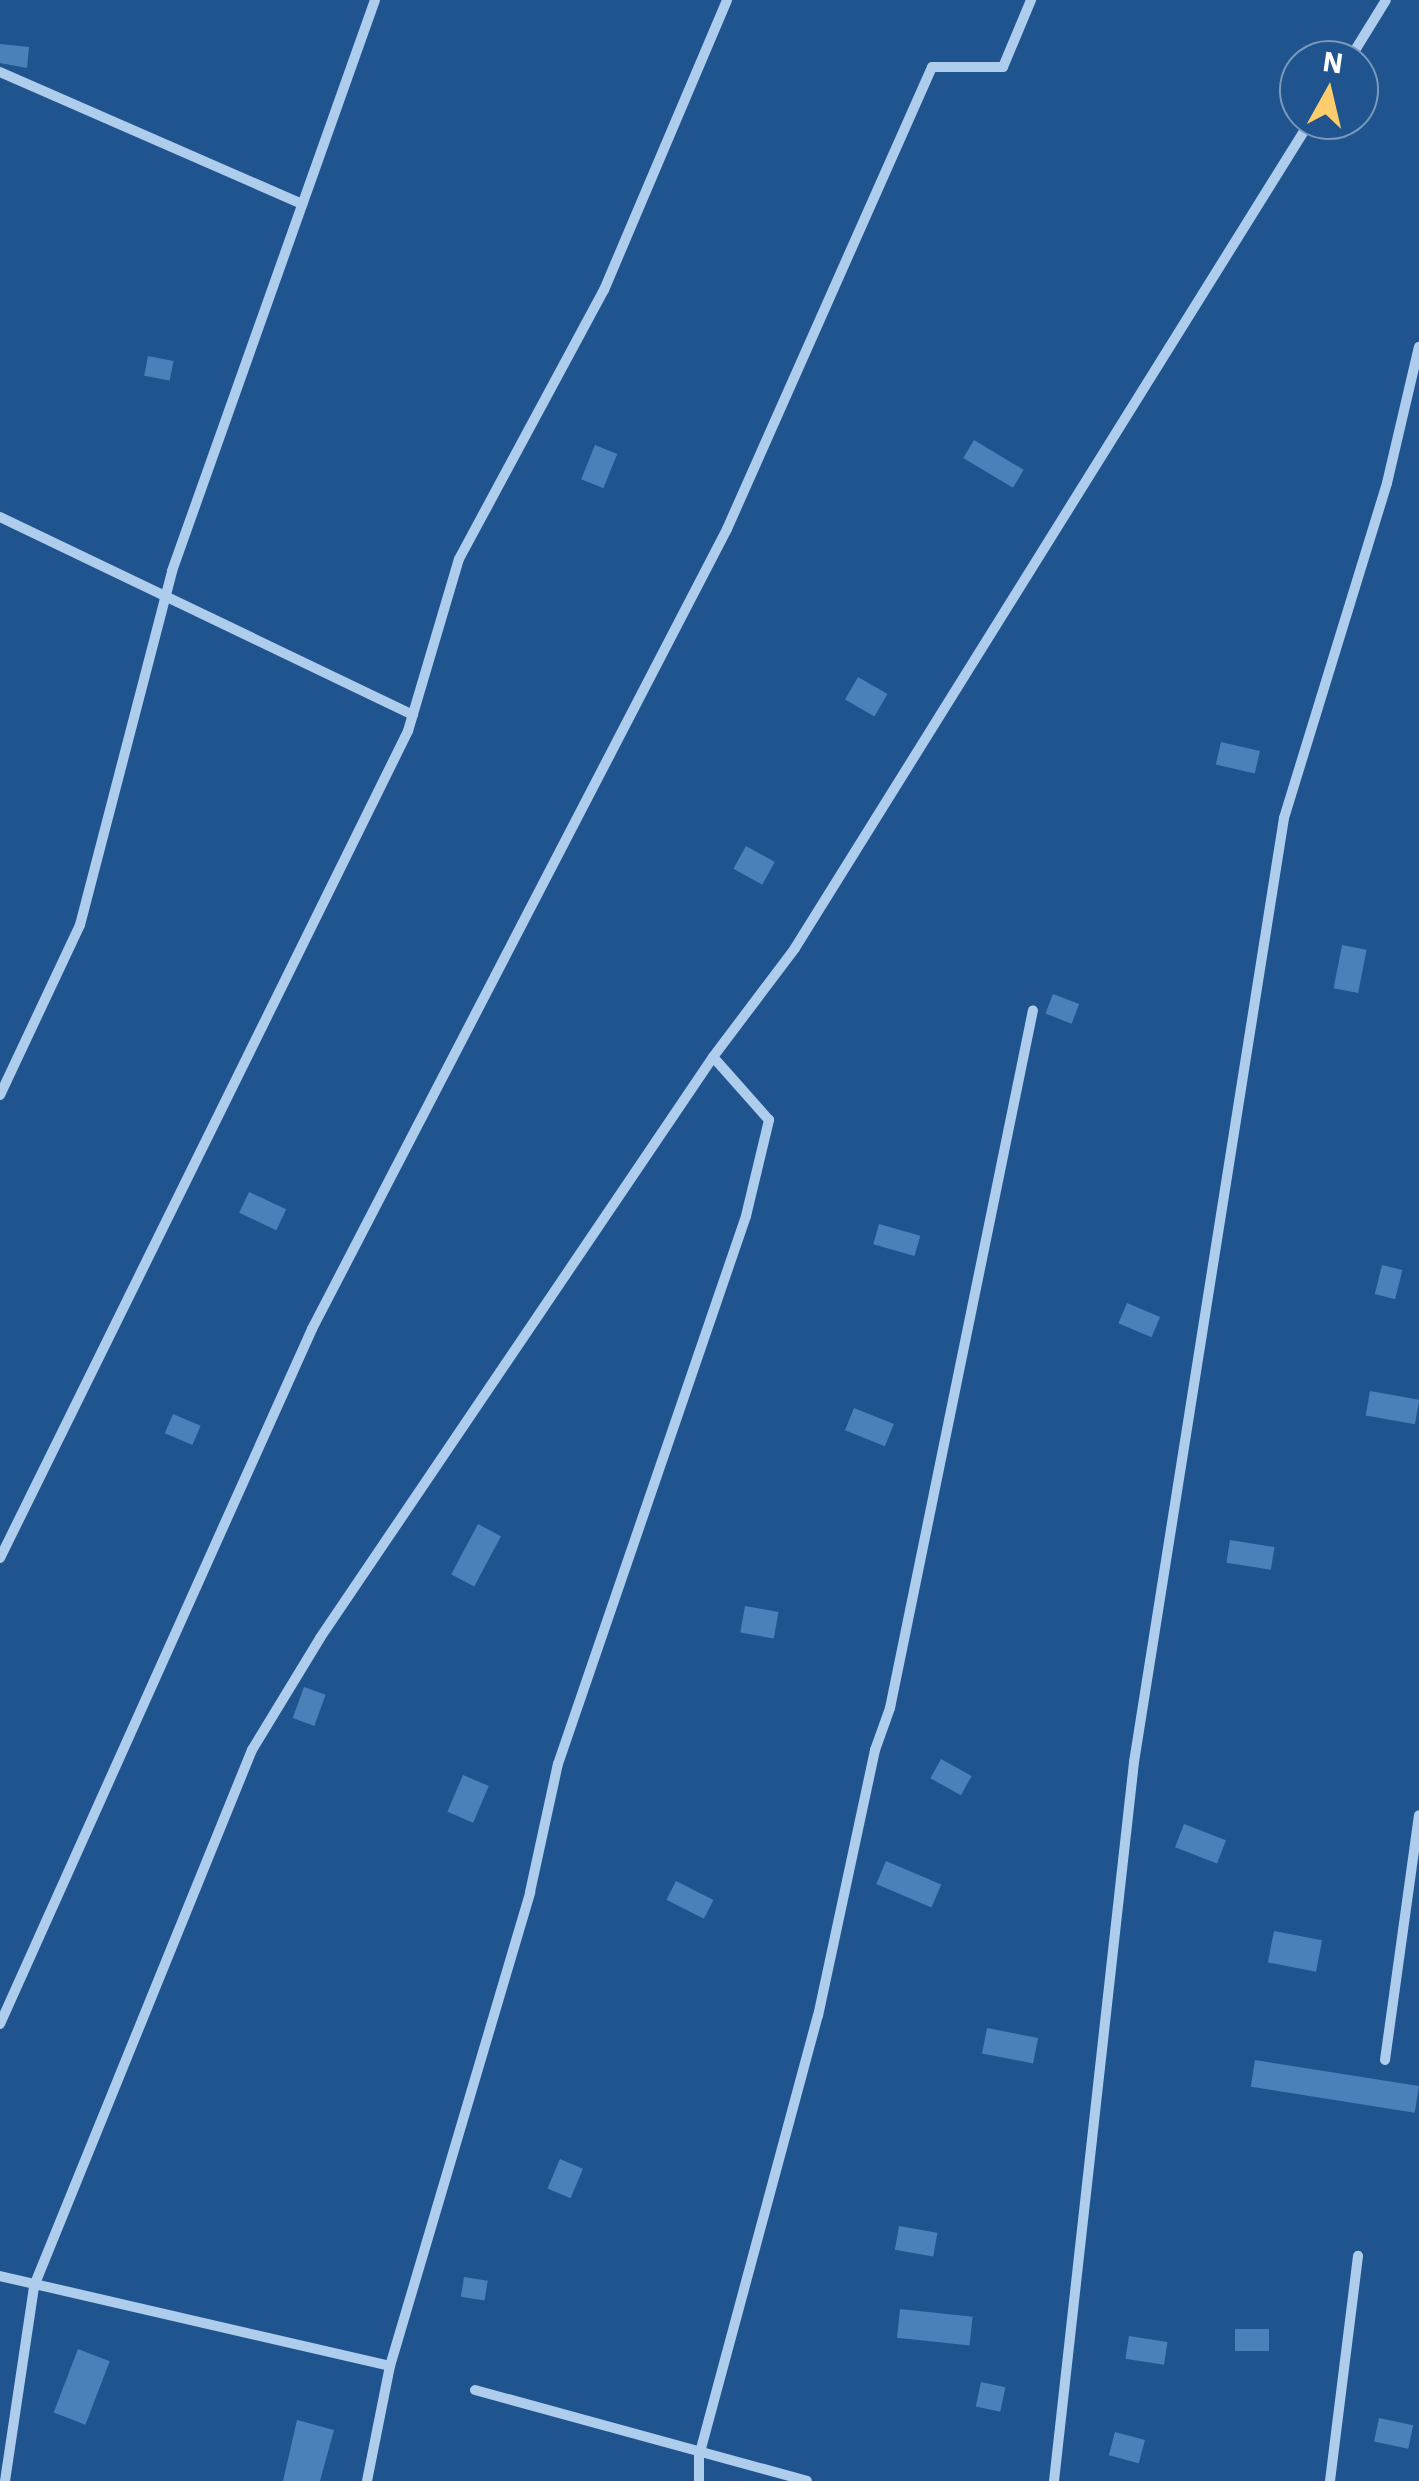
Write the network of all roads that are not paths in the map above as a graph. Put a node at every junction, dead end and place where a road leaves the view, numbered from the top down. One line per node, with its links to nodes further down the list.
1 (375, 0): 8 (street)
2 (727, 0): 12 (street)
3 (1031, 0): 18 (street)
4 (1386, 0): 5 (street)
5 (1361, 40)
6 (0, 72): 8 (street)
7 (1299, 140): 14 (street)
8 (302, 204): 11 (street)
9 (1419, 348): 30 (street)
10 (0, 516): 11 (street)
11 (167, 592): 12 (street); 15 (street)
12 (413, 715): 16 (street)
13 (1033, 1010): 25 (street)
14 (713, 1057): 22 (street); 23 (street)
15 (0, 1095)
16 (0, 1558)
17 (1419, 1816): 19 (street)
18 (0, 2024)
19 (1385, 2060)
20 (1358, 2256): 31 (street)
21 (0, 2276): 22 (street)
22 (34, 2286): 23 (street); 26 (street)
23 (390, 2366): 27 (street)
24 (475, 2390): 25 (street)
25 (699, 2456): 28 (street); 29 (street)
26 (6, 2481)
27 (367, 2481)
28 (699, 2481)
29 (807, 2481)
30 (1054, 2481)
31 (1330, 2481)

